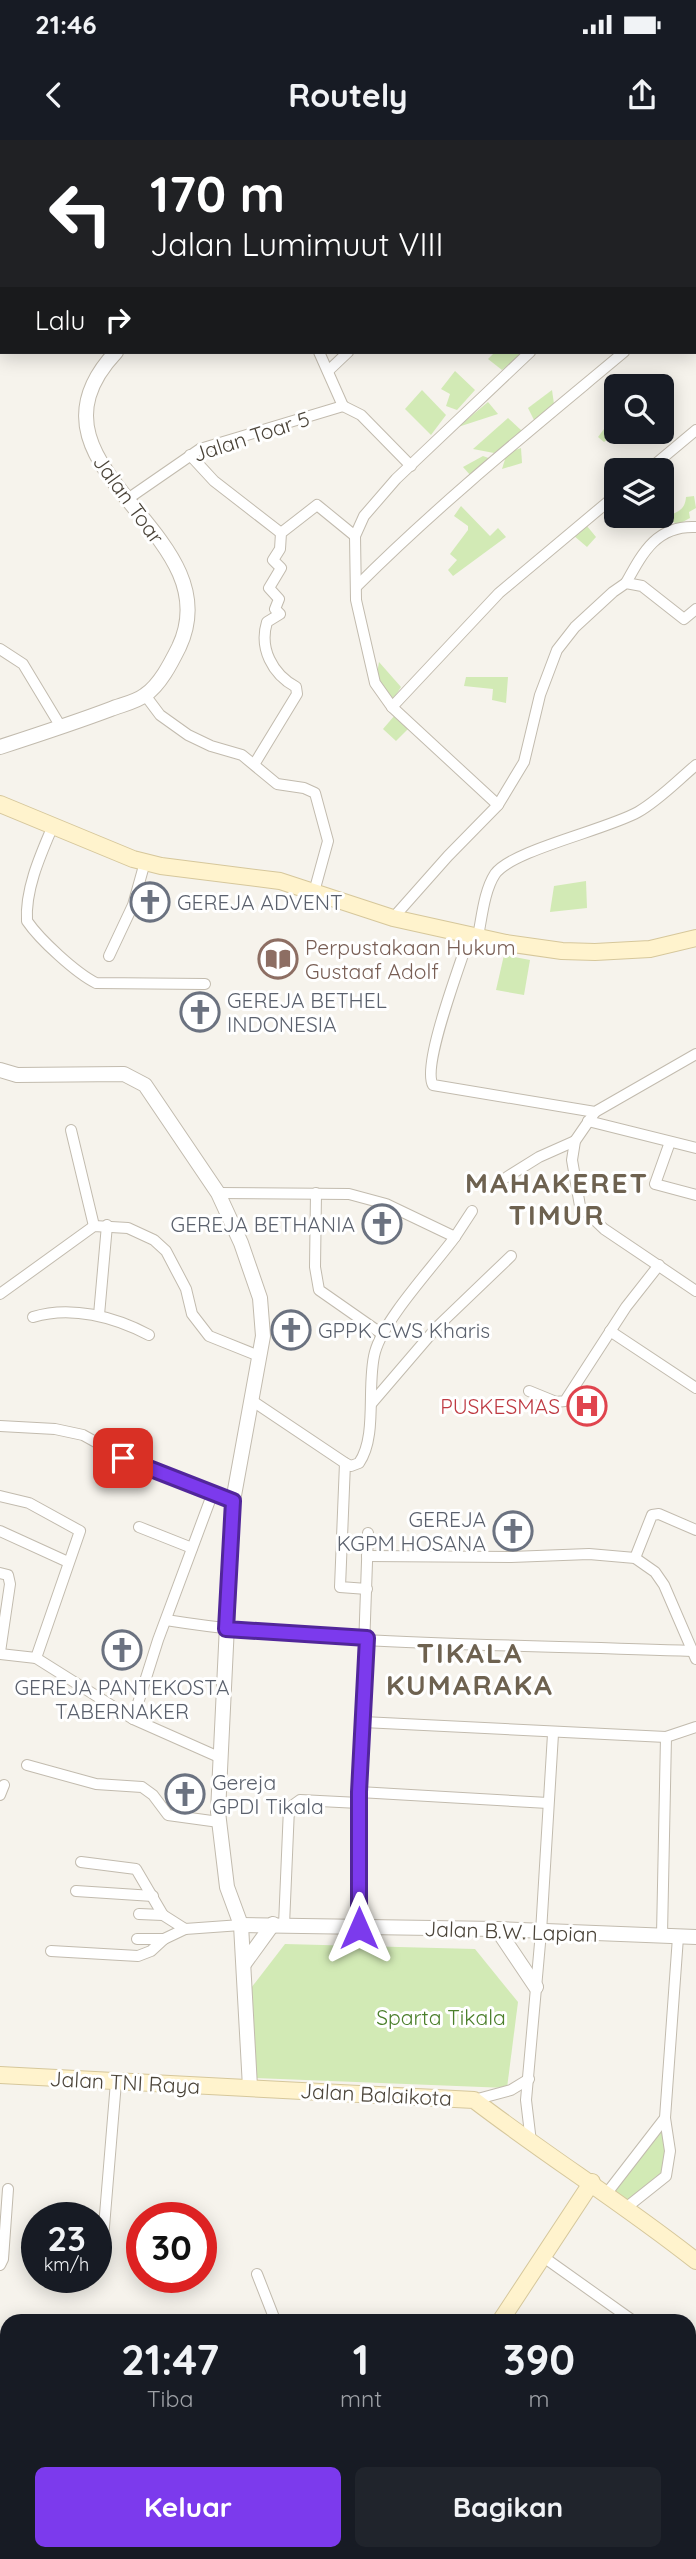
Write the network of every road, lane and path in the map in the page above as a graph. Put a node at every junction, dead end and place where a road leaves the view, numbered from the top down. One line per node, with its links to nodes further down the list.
1 (115, 354): 12 (street, Jalan Toar)
2 (320, 354): 6 (street)
3 (346, 354): 6 (street)
4 (528, 354): 11 (street)
5 (622, 354): 18 (street)
6 (328, 371): 7 (street)
7 (343, 406): 9 (street, Jalan Toar 5); 11 (street)
8 (696, 430): 10 (street)
9 (190, 455): 12 (street, Jalan Toar 5); 15 (street)
10 (663, 458)
11 (411, 466): 16 (street)
12 (129, 498): 21 (street, Jalan Toar)
13 (604, 505): 22 (street)
14 (696, 527): 17 (street)
15 (281, 533): 16 (street); 25 (street)
16 (355, 536): 18 (street)
17 (626, 583): 19 (street); 28 (street)
18 (357, 586): 22 (street)
19 (696, 609)
20 (0, 649): 23 (street)
21 (145, 695): 23 (street); 25 (street)
22 (392, 707): 28 (street)
23 (61, 727): 24 (street)
24 (0, 747)
25 (255, 763): 31 (street)
26 (696, 765): 33 (street)
27 (0, 804): 29 (main road)
28 (498, 805): 32 (street)
29 (52, 828): 30 (main road); 36 (street)
30 (145, 862): 31 (main road); 35 (street)
31 (314, 892): 32 (main road)
32 (393, 918): 33 (main road)
33 (474, 935): 34 (main road); 39 (street)
34 (696, 939)
35 (109, 956)
36 (205, 984)
37 (696, 1054): 39 (street)
38 (1, 1074): 45 (street)
39 (591, 1116): 41 (street); 42 (street)
40 (71, 1130): 50 (street)
41 (575, 1141): 44 (street); 53 (street)
42 (670, 1142): 43 (street); 47 (street)
43 (696, 1148)
44 (507, 1177)
45 (218, 1192): 46 (street); 61 (street)
46 (316, 1193): 51 (street); 59 (street)
47 (696, 1195)
48 (472, 1211): 51 (street)
49 (107, 1225): 50 (street); 56 (street); 61 (street)
50 (94, 1226): 55 (street)
51 (454, 1237): 59 (street)
52 (511, 1256): 65 (street)
53 (659, 1265): 54 (street); 58 (street)
54 (696, 1291)
55 (0, 1294)
56 (99, 1315): 57 (street); 60 (street)
57 (33, 1317)
58 (610, 1331): 62 (street); 63 (street)
59 (382, 1334): 65 (street)
60 (149, 1335)
61 (259, 1356): 64 (street)
62 (696, 1388)
63 (528, 1391)
64 (251, 1400): 67 (street); 70 (street)
65 (371, 1404): 67 (street)
66 (0, 1426): 68 (street)
67 (345, 1463): 80 (street)
68 (212, 1495): 70 (street); 75 (street)
69 (0, 1496): 78 (street)
70 (233, 1501): 82 (street)
71 (139, 1527): 75 (street)
72 (696, 1530): 77 (street)
73 (0, 1531): 78 (street)
74 (368, 1533): 76 (street)
75 (192, 1548): 81 (street)
76 (368, 1556): 77 (street); 80 (street)
77 (635, 1558): 85 (street)
78 (68, 1562): 86 (street)
79 (0, 1573): 84 (street)
80 (367, 1589): 83 (street)
81 (166, 1620): 82 (street); 87 (street)
82 (226, 1629): 83 (street); 92 (street)
83 (367, 1638): 85 (street); 88 (street)
84 (0, 1653): 86 (street)
85 (694, 1655)
86 (36, 1658): 87 (street)
87 (133, 1719): 92 (street)
88 (363, 1722): 90 (street); 94 (street)
89 (696, 1727): 91 (street)
90 (553, 1734): 91 (street); 95 (street)
91 (666, 1737): 108 (street)
92 (221, 1758): 96 (street)
93 (27, 1765): 96 (street)
94 (359, 1797): 95 (street); 102 (street); 104 (street)
95 (548, 1803): 107 (street)
96 (219, 1822): 103 (street)
97 (81, 1862): 99 (street)
98 (76, 1891): 99 (street)
99 (153, 1896): 101 (street)
100 (139, 1914): 101 (street)
101 (163, 1915): 105 (street)
102 (279, 1924): 103 (street, Jalan B.W. Lapian); 104 (street, Jalan B.W. Lapian); 114 (street)
103 (241, 1925): 105 (street); 114 (street)
104 (359, 1928): 106 (street, Jalan B.W. Lapian)
105 (185, 1929): 112 (street)
106 (497, 1929): 107 (street, Jalan B.W. Lapian); 115 (street)
107 (541, 1932): 108 (street, Jalan B.W. Lapian); 115 (street)
108 (662, 1935): 109 (street, Jalan B.W. Lapian)
109 (678, 1937): 110 (street, Jalan B.W. Lapian); 121 (street)
110 (696, 1937)
111 (137, 1939): 112 (street)
112 (164, 1939): 113 (street)
113 (51, 1951)
114 (244, 1964): 119 (street)
115 (536, 1987): 117 (street)
116 (0, 2075): 118 (main road, Jalan TNI Raya)
117 (529, 2079): 120 (street); 122 (street)
118 (116, 2082): 119 (main road, Jalan TNI Raya); 126 (street)
119 (250, 2087): 120 (main road, Jalan Balaikota)
120 (474, 2100): 122 (main road, Jalan Balaikota)
121 (665, 2118): 125 (street); 127 (street)
122 (531, 2143): 123 (main road, Jalan Balaikota)
123 (592, 2182): 125 (main road, Jalan Balaikota); 128 (main road)
124 (8, 2189): 130 (street)
125 (607, 2193): 127 (main road, Jalan Balaikota)
126 (106, 2202)
127 (627, 2207): 129 (main road, Jalan Balaikota)
128 (542, 2256): 133 (main road); 134 (street)
129 (696, 2261)
130 (0, 2265)
131 (257, 2274): 132 (street)
132 (273, 2314)
133 (505, 2314)
134 (624, 2314)

